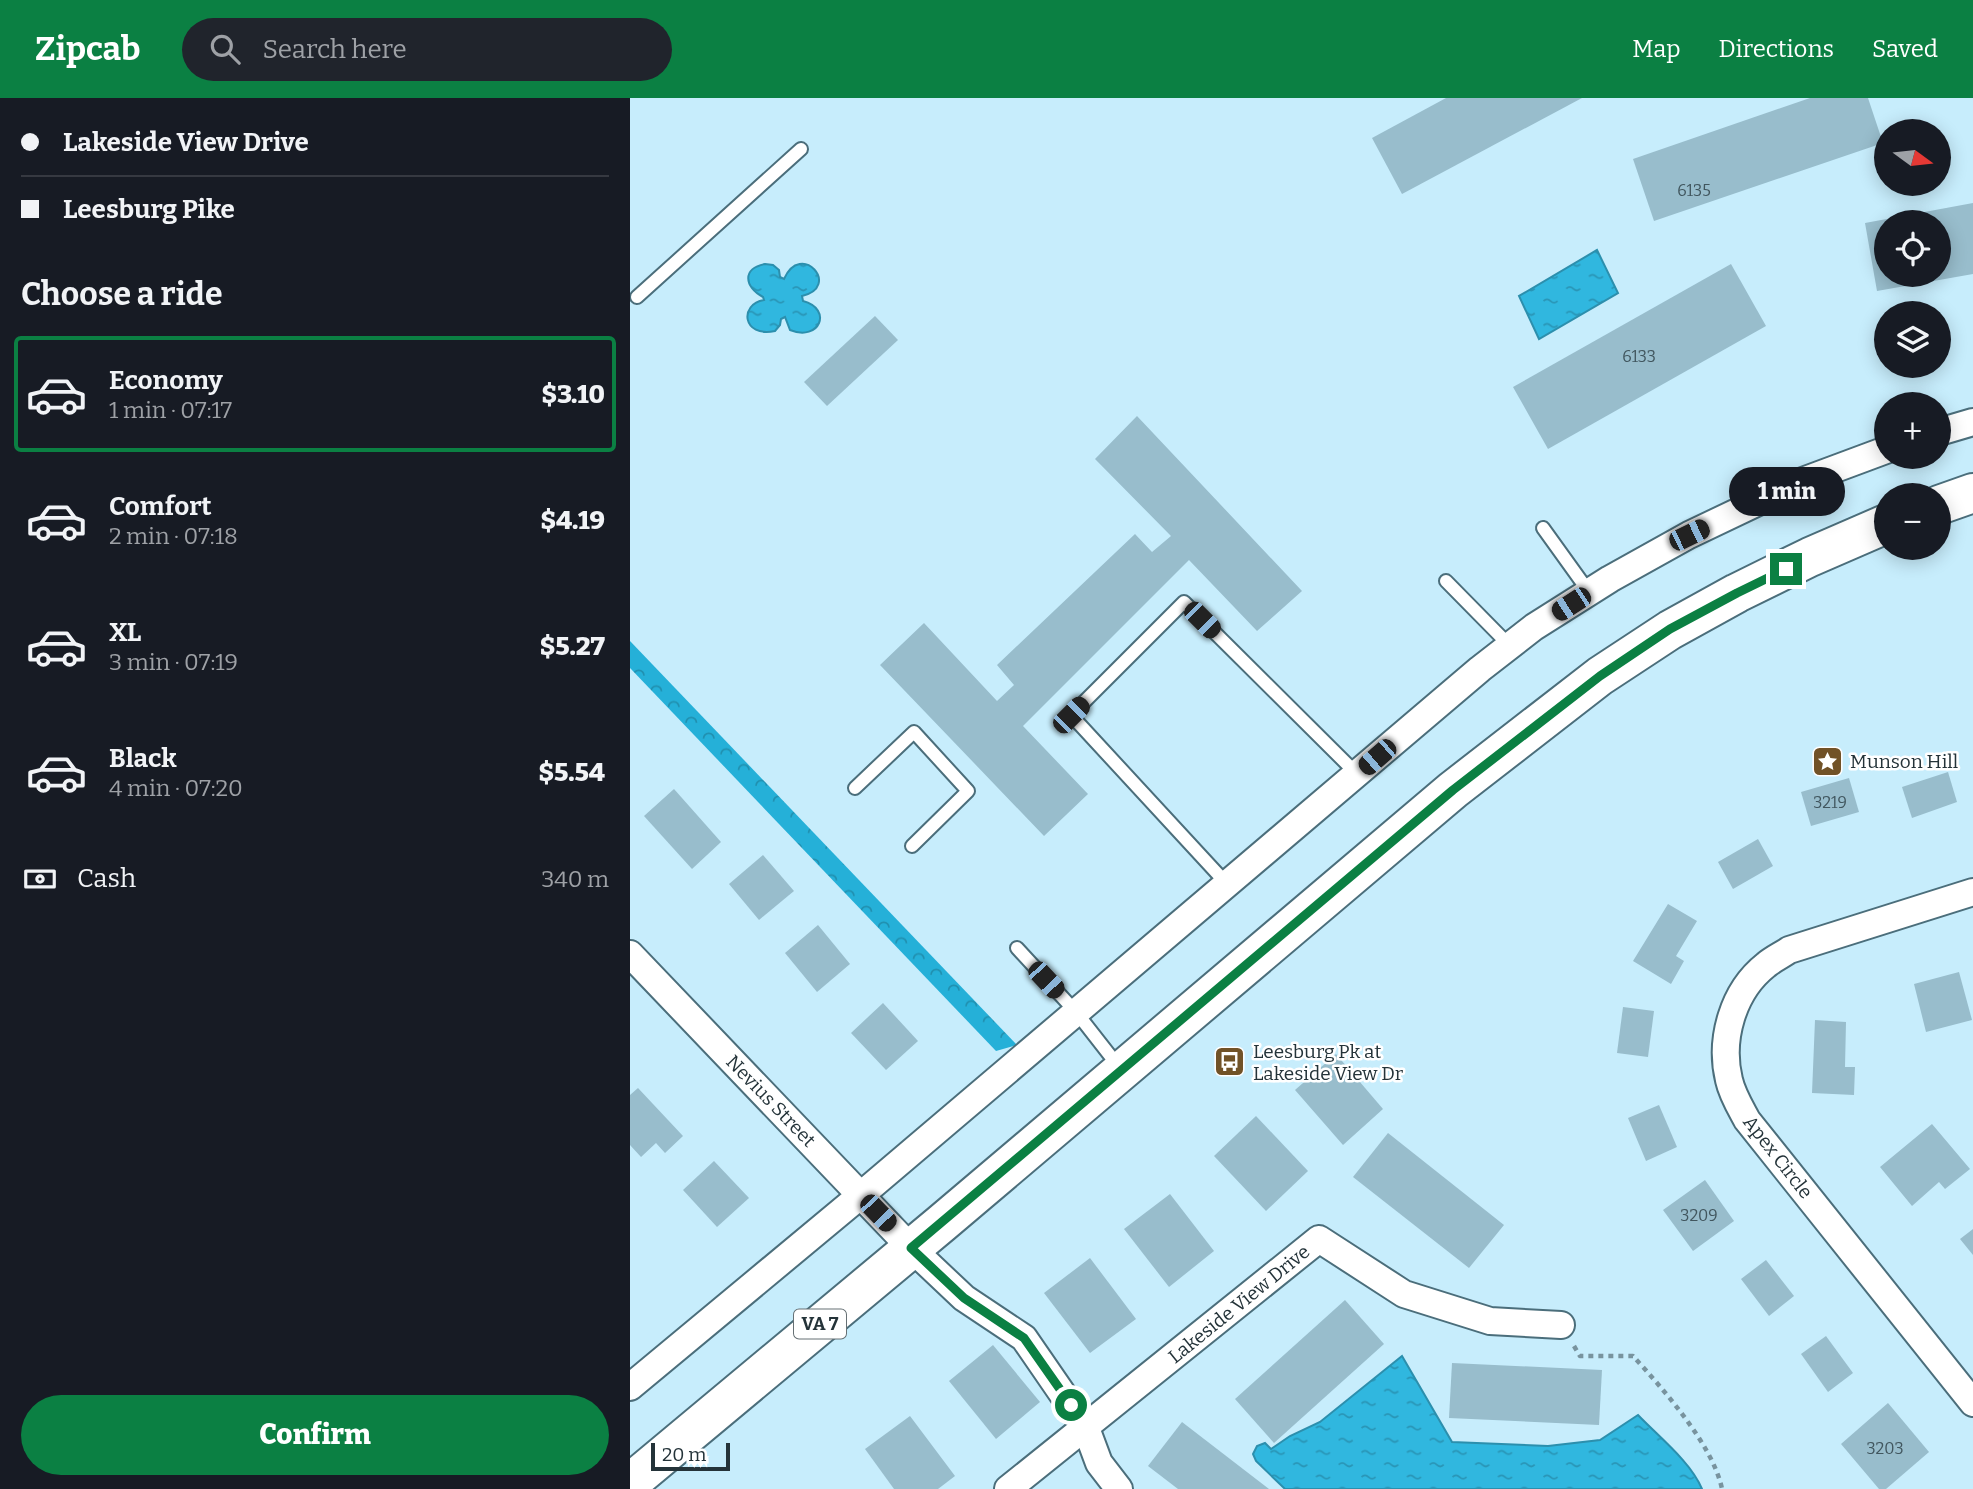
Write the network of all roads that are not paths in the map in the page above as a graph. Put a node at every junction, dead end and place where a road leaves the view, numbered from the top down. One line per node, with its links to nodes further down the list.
1 (801, 149): 2 (lane)
2 (637, 297)
3 (1973, 422): 4 (street)
4 (1951, 428)
5 (1874, 454): 11 (street)
6 (1973, 493): 7 (main road)
7 (1951, 501)
8 (1543, 528): 11 (lane)
9 (1874, 529): 21 (main road, VA 7)
10 (1446, 581): 12 (lane)
11 (1589, 592): 12 (street)
12 (1510, 646): 13 (street)
13 (1357, 774): 16 (street); 16 (lane)
14 (855, 788): 15 (lane)
15 (912, 846)
16 (1227, 884): 20 (street)
17 (1973, 892): 26 (street, Apex Circle)
18 (1017, 948): 20 (lane)
19 (630, 954): 22 (street, Nevius Street)
20 (1076, 1012): 21 (lane); 22 (street)
21 (1122, 1070): 23 (main road, VA 7)
22 (861, 1195): 23 (street, Nevius Street); 25 (street)
23 (911, 1248): 27 (street); 28 (main road, VA 7)
24 (1561, 1325): 27 (street, Lakeside View Drive)
25 (630, 1387)
26 (1973, 1403)
27 (1086, 1428): 29 (street, Lakeside View Drive); 30 (street)
28 (630, 1483)
29 (1009, 1489)
30 (1119, 1489)

